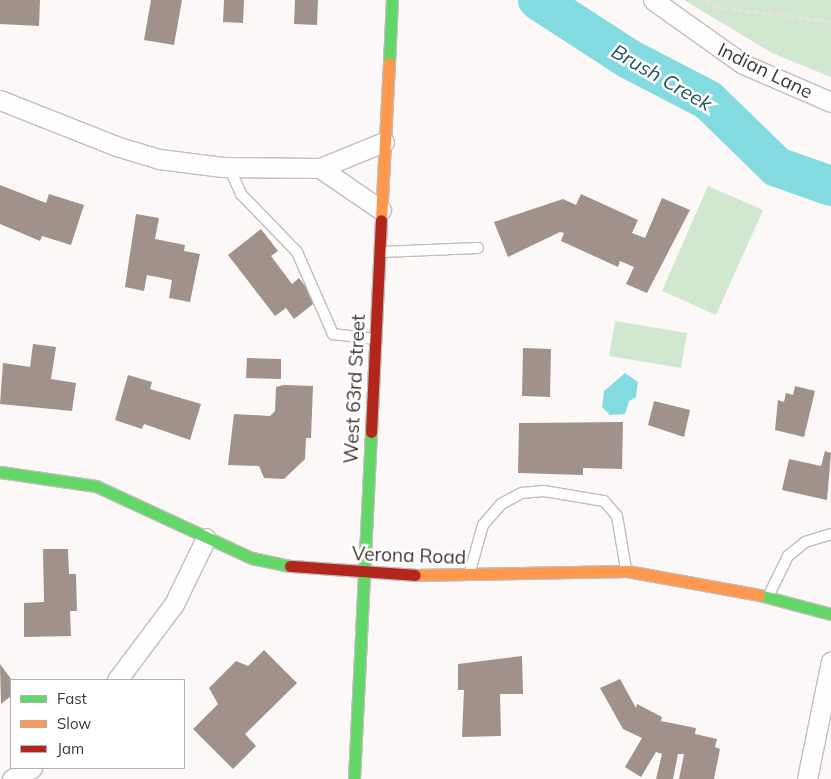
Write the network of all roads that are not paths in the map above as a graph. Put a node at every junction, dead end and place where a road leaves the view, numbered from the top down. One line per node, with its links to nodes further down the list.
1 (392, 0): 5 (street, West 63rd Street)
2 (653, 0): 4 (street, Indian Lane)
3 (0, 100): 6 (street)
4 (831, 102)
5 (384, 142): 7 (street); 8 (street, West 63rd Street)
6 (229, 167): 7 (street); 11 (lane)
7 (320, 168): 8 (street)
8 (382, 210): 10 (street, West 63rd Street)
9 (478, 248): 10 (lane)
10 (380, 252): 11 (street, West 63rd Street)
11 (376, 339): 16 (street, West 63rd Street)
12 (0, 472): 14 (street, Verona Road)
13 (831, 534): 18 (lane)
14 (206, 538): 16 (street, Verona Road); 21 (street)
15 (626, 571): 17 (street, Verona Road); 17 (lane); 18 (street, Verona Road)
16 (364, 573): 17 (street, Verona Road); 24 (street, West 63rd Street)
17 (469, 576)
18 (768, 598): 19 (street, Verona Road)
19 (831, 614)
20 (831, 661): 25 (street)
21 (118, 679)
22 (30, 769): 23 (street)
23 (12, 779)
24 (354, 779)
25 (807, 779)

